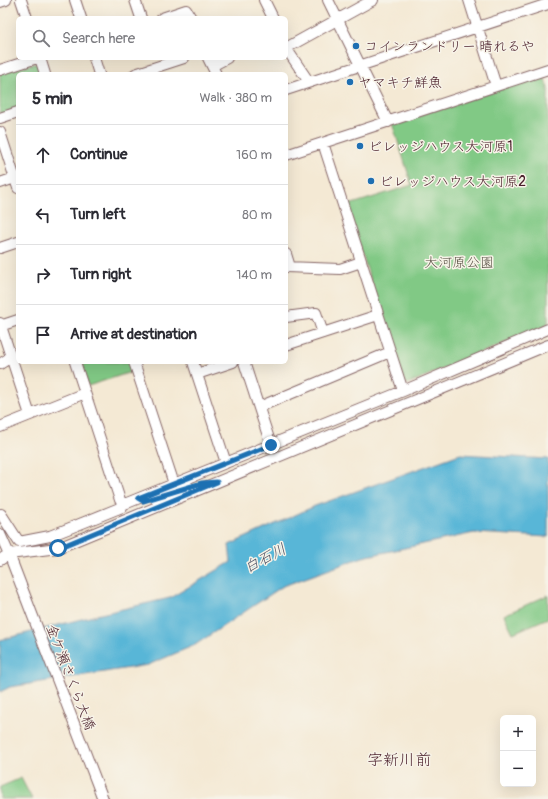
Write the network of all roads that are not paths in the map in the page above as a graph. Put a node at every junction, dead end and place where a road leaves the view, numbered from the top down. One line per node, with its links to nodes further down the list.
1 (6, 0): 9 (street)
2 (21, 0): 11 (street)
3 (75, 0): 12 (street)
4 (135, 0): 13 (street)
5 (264, 0): 16 (street)
6 (328, 0): 17 (street)
7 (373, 0): 17 (street)
8 (469, 0): 18 (street)
9 (0, 2)
10 (548, 4): 18 (street)
11 (26, 16)
12 (80, 16)
13 (140, 16)
14 (168, 16): 15 (street)
15 (190, 16)
16 (271, 16)
17 (338, 20): 19 (street); 27 (street)
18 (477, 27): 27 (street); 35 (street)
19 (288, 47)
20 (288, 51): 34 (street)
21 (31, 60): 29 (street)
22 (41, 60): 30 (street)
23 (95, 60): 31 (street)
24 (170, 60): 26 (street)
25 (224, 60): 28 (street)
26 (156, 62): 32 (street)
27 (361, 65): 34 (street); 39 (street)
28 (212, 66)
29 (0, 70)
30 (44, 72)
31 (98, 72)
32 (138, 72)
33 (547, 72): 35 (street)
34 (309, 82): 36 (street)
35 (496, 86): 39 (street)
36 (288, 89)
37 (16, 113): 38 (street)
38 (0, 118)
39 (388, 122): 41 (street)
40 (0, 132): 43 (street)
41 (323, 143): 42 (street); 48 (street)
42 (288, 154)
43 (16, 178)
44 (16, 181): 45 (street)
45 (0, 183)
46 (16, 243): 47 (street)
47 (0, 248)
48 (361, 262): 49 (street); 50 (street)
49 (288, 267)
50 (378, 315): 55 (street); 58 (street)
51 (288, 317): 55 (street)
52 (16, 321): 53 (street)
53 (0, 325): 59 (street)
54 (548, 329): 67 (street)
55 (323, 332): 56 (street)
56 (288, 344)
57 (548, 345): 74 (street)
58 (390, 352): 67 (street); 69 (street)
59 (11, 357): 60 (street); 70 (street)
60 (0, 364)
61 (77, 364): 68 (street)
62 (135, 364): 75 (street)
63 (194, 364): 66 (street)
64 (227, 364): 66 (street)
65 (245, 364): 69 (street)
66 (197, 374): 73 (street)
67 (403, 390): 72 (street)
68 (85, 393): 70 (street); 77 (street)
69 (258, 407): 72 (street)
70 (30, 415): 71 (street)
71 (0, 427)
72 (271, 445): 73 (street)
73 (226, 463): 75 (street)
74 (217, 482): 76 (street); 80 (street)
75 (174, 484): 76 (street)
76 (138, 498): 77 (street)
77 (123, 503): 78 (street)
78 (0, 515)
79 (0, 534): 80 (street, 金ケ瀬さくら大橋)
80 (9, 554): 81 (street); 82 (street, 金ケ瀬さくら大橋)
81 (0, 560)
82 (103, 799)

